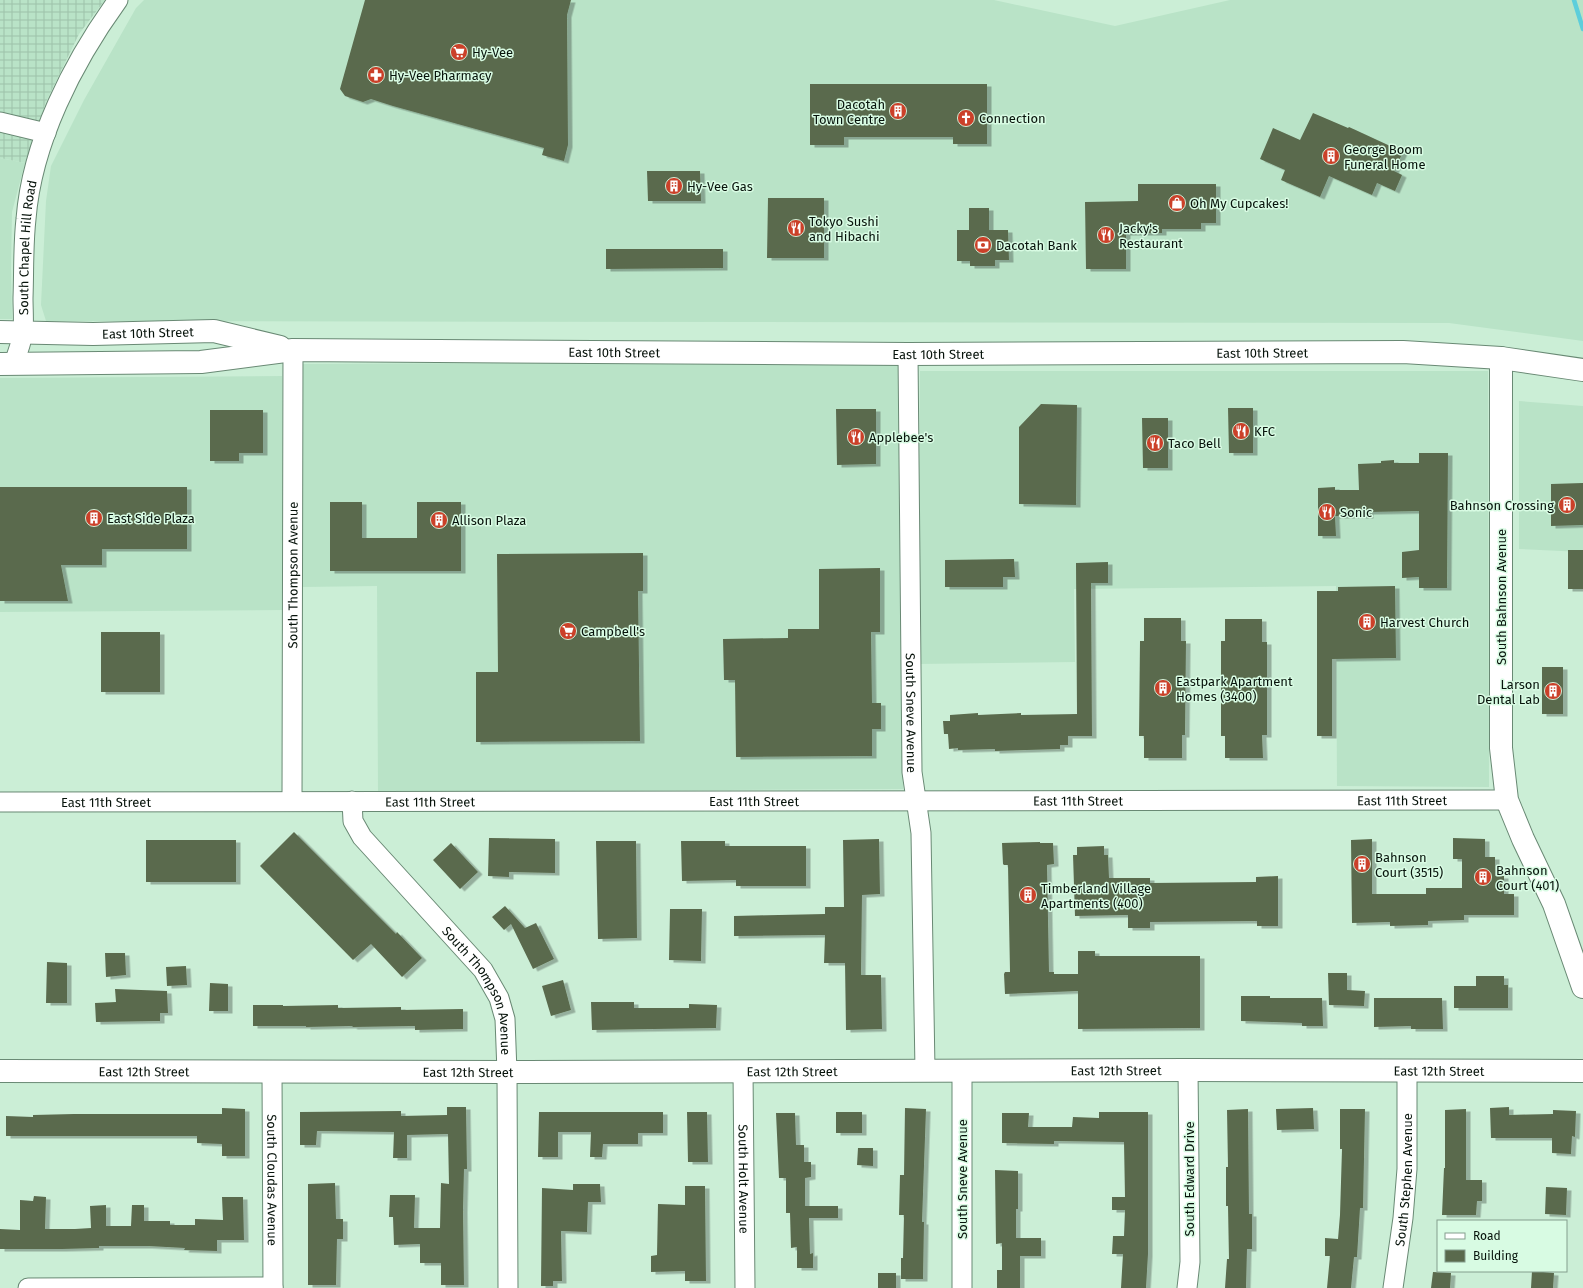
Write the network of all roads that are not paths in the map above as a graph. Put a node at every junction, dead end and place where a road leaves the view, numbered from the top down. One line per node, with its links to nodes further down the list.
1 (118, 0): 3 (street, South Chapel Hill Road)
2 (0, 122): 3 (street)
3 (46, 133): 5 (street, South Chapel Hill Road)
4 (0, 332): 5 (street, East 10th Street)
5 (23, 332): 6 (street, East 10th Street); 9 (street, South Chapel Hill Road)
6 (293, 350): 7 (street, East 10th Street); 9 (street, East 10th Street); 12 (street, South Thompson Avenue)
7 (908, 354): 8 (street, East 10th Street); 14 (street, South Sneve Avenue)
8 (1501, 358): 10 (street, East 10th Street); 11 (street, South Bahnson Avenue)
9 (7, 364)
10 (1583, 370)
11 (1507, 800): 14 (street, East 11th Street); 16 (street, South Bahnson Avenue)
12 (292, 801): 13 (street, East 11th Street); 15 (street, East 11th Street)
13 (352, 801): 14 (street, East 11th Street); 25 (street, South Thompson Avenue)
14 (916, 801): 17 (street, South Sneve Avenue)
15 (0, 802)
16 (1583, 987)
17 (925, 1070): 20 (street, East 12th Street); 21 (street, East 12th Street)
18 (1188, 1070): 21 (street, East 12th Street); 22 (street, East 12th Street); 31 (street, South Edward Drive)
19 (0, 1071): 24 (street, East 12th Street)
20 (743, 1071): 25 (street, East 12th Street); 29 (street, South Holt Avenue)
21 (962, 1071): 30 (street, South Sneve Avenue)
22 (1407, 1071): 23 (street, East 12th Street); 32 (street, South Stephen Avenue)
23 (1583, 1071)
24 (272, 1072): 25 (street, East 12th Street); 26 (street, South Cloudas Avenue)
25 (507, 1072): 28 (street, South Thompson Avenue)
26 (273, 1287): 27 (street)
27 (28, 1288)
28 (508, 1288)
29 (745, 1288)
30 (962, 1288)
31 (1188, 1288)
32 (1392, 1288)

